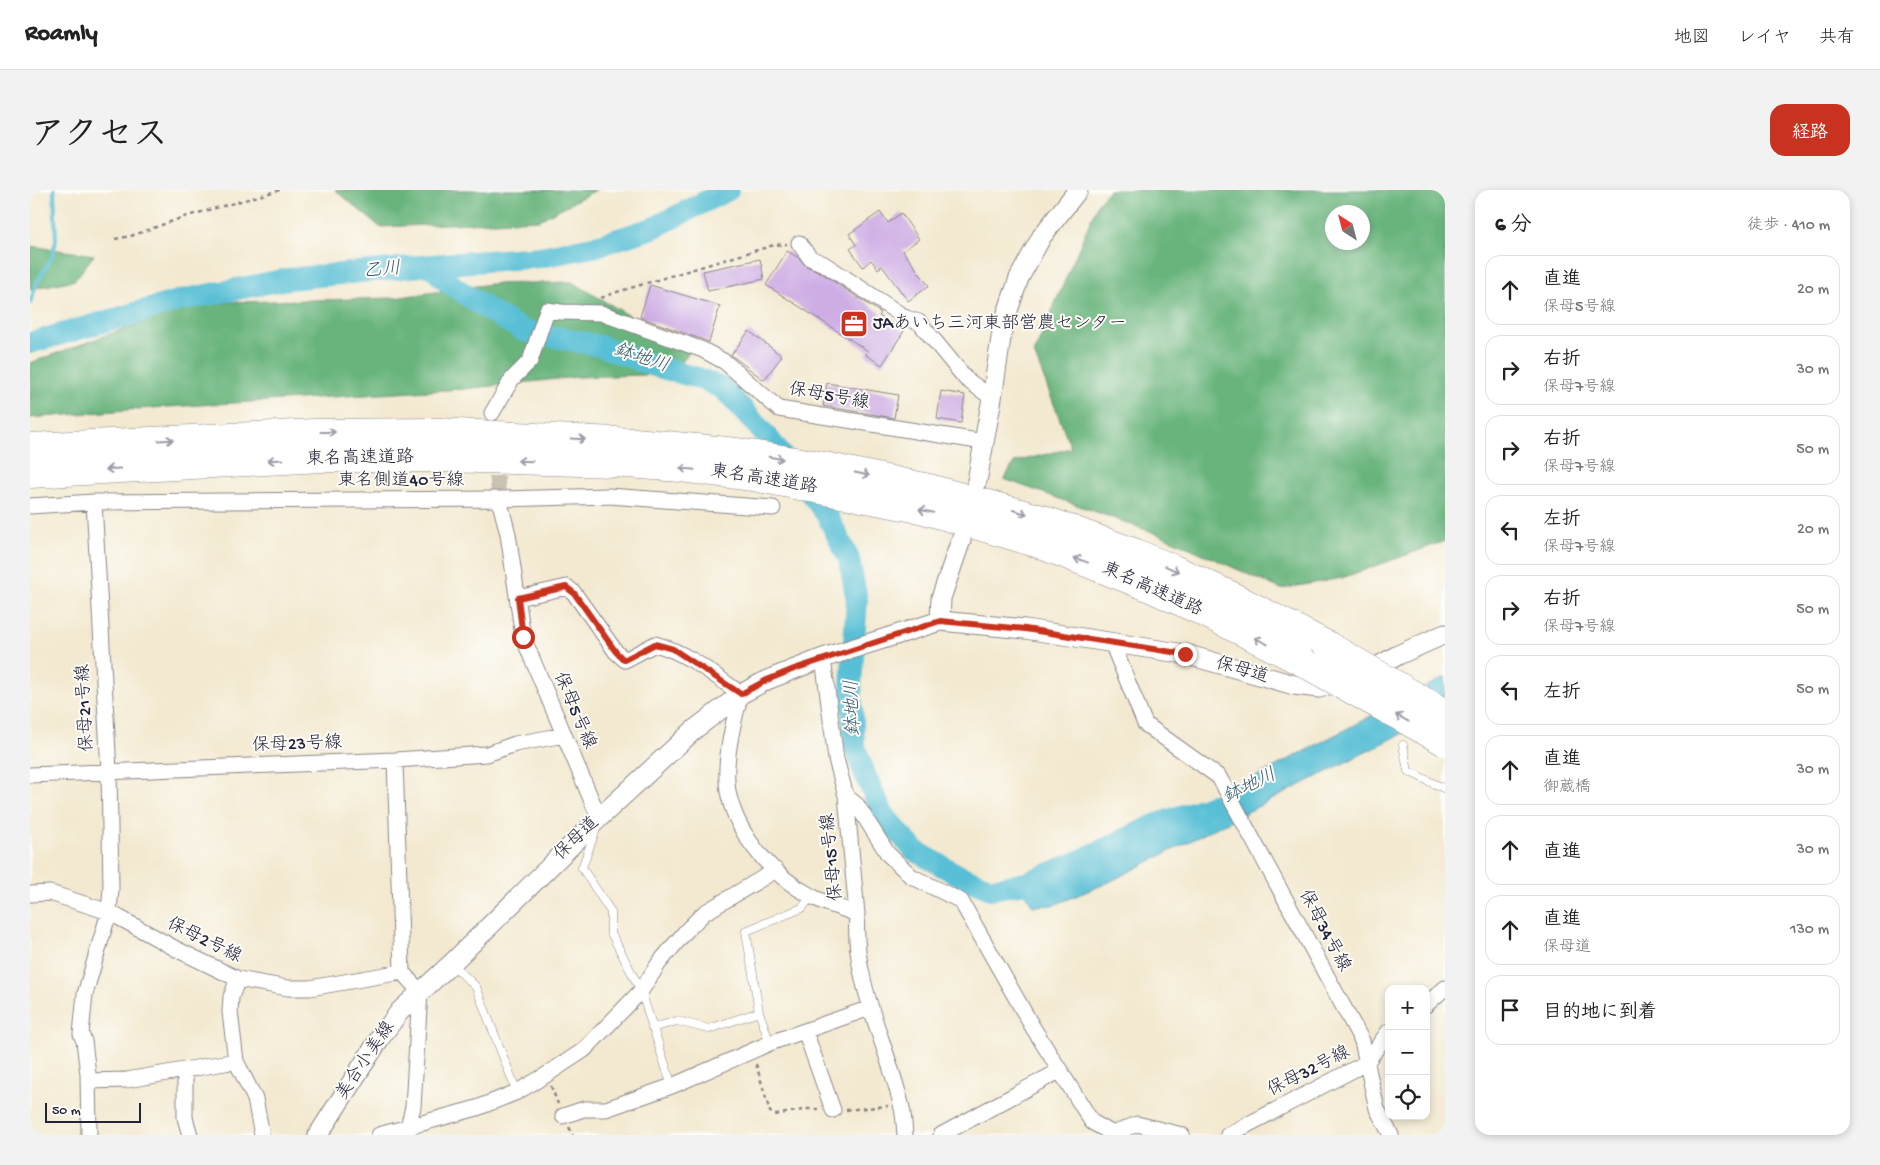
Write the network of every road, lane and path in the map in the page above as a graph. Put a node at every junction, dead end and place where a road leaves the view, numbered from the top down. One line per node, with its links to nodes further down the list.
1 (280, 190): 3 (path)
2 (1078, 190): 6 (street)
3 (115, 239)
4 (799, 243): 5 (path); 6 (street)
5 (600, 306): 7 (street, 保母5号線); 8 (street, 保母5号線)
6 (992, 398): 8 (street)
7 (492, 413)
8 (984, 442): 11 (street)
9 (30, 447): 23 (highway, 東名高速道路, one-way to 23, bridge)
10 (30, 474): 25 (highway, 東名高速道路, one-way to 10, bridge)
11 (977, 482)
12 (499, 499): 13 (street, 東名側道40号線); 15 (street, 東名側道40号線); 17 (street, 保母5号線)
13 (94, 502): 14 (street, 東名側道40号線); 28 (street, 保母21号線)
14 (30, 506)
15 (772, 508)
16 (961, 540): 18 (street)
17 (518, 598): 22 (street); 24 (street, 保母5号線)
18 (940, 621): 20 (street, 保母道); 21 (street, 保母道)
19 (1445, 634): 20 (street, 保母道)
20 (1112, 644): 53 (street, 保母34号線)
21 (830, 656): 22 (street, 保母道); 31 (street, 保母15号線)
22 (741, 694): 32 (street, 保母道); 33 (street)
23 (1445, 713)
24 (564, 735): 27 (street, 保母23号線); 32 (street, 保母5号線)
25 (1445, 742)
26 (1403, 745): 30 (lane)
27 (395, 760): 28 (street, 保母23号線); 39 (street)
28 (108, 771): 29 (street, 保母23号線); 36 (street, 保母21号線)
29 (30, 775)
30 (1445, 789)
31 (846, 796): 37 (street, 保母15号線); 55 (street)
32 (599, 818): 38 (street, 保母道); 42 (lane)
33 (776, 870): 35 (street); 42 (street)
34 (30, 894): 36 (street, 保母2号線)
35 (811, 897): 37 (street); 46 (lane)
36 (109, 912): 40 (street, 保母2号線); 56 (street, 保母21号線)
37 (857, 914): 45 (street, 保母15号線)
38 (452, 964): 43 (street, 保母道); 58 (lane)
39 (402, 972): 40 (street, 保母2号線); 43 (street)
40 (238, 979): 52 (street)
41 (1445, 988): 44 (street)
42 (641, 991): 47 (lane); 58 (street)
43 (420, 992): 62 (street); 66 (street, 美合小美線)
44 (1430, 1001)
45 (870, 1008): 48 (street); 59 (street, 保母15号線)
46 (759, 1012): 47 (lane); 50 (lane)
47 (652, 1028): 57 (lane)
48 (806, 1031): 50 (street); 60 (street)
49 (1385, 1037): 53 (street)
50 (770, 1043): 51 (street)
51 (752, 1051): 57 (street); 60 (path)
52 (236, 1061): 54 (street); 65 (street)
53 (1366, 1064): 71 (street, 保母32号線); 72 (street, 保母32号線)
54 (185, 1070): 56 (street); 64 (street)
55 (1061, 1070): 69 (street); 70 (street)
56 (88, 1081): 63 (street, 保母21号線)
57 (672, 1086): 61 (street)
58 (517, 1092): 62 (street)
59 (902, 1106): 60 (path); 68 (street, 保母15号線)
60 (833, 1110)
61 (563, 1116)
62 (408, 1131): 67 (street)
63 (89, 1135)
64 (190, 1135)
65 (262, 1135)
66 (318, 1135)
67 (379, 1135)
68 (905, 1135)
69 (941, 1135)
70 (1182, 1135)
71 (1228, 1135)
72 (1392, 1135)

